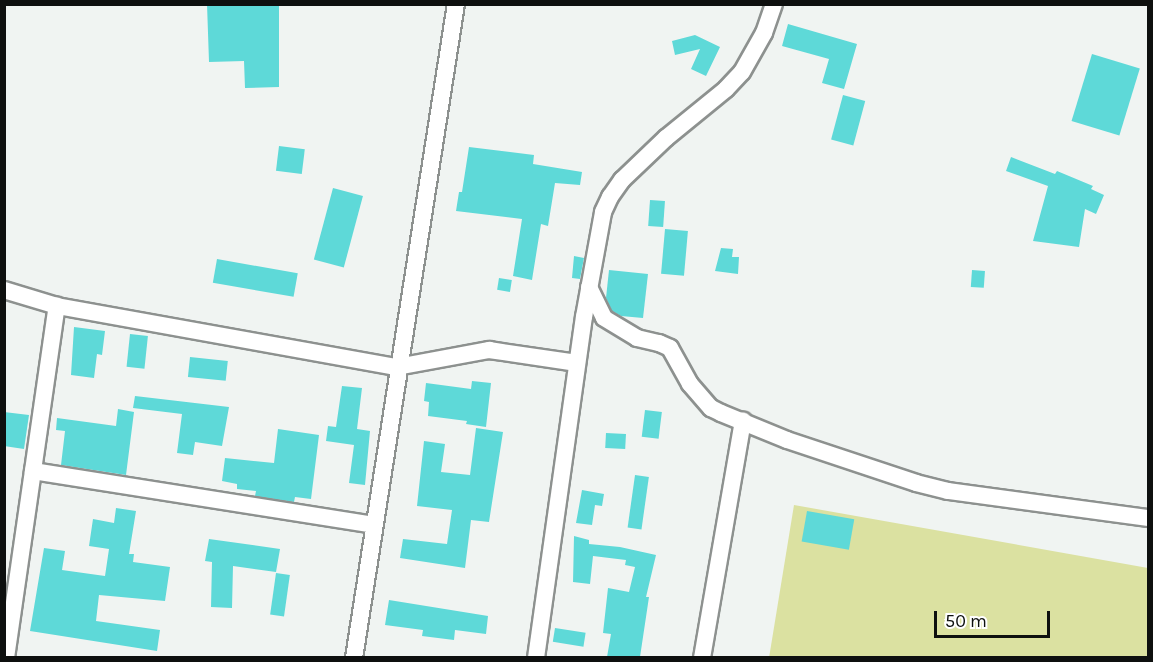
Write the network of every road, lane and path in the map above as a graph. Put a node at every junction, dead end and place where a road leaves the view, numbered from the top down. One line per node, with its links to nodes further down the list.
1 (456, 4): 7 (street)
2 (774, 4): 3 (street)
3 (589, 287): 6 (street); 8 (street)
4 (4, 290): 5 (street)
5 (57, 306): 7 (street); 9 (street)
6 (577, 363): 7 (street); 15 (street)
7 (397, 367): 11 (street)
8 (743, 421): 10 (street); 16 (street)
9 (33, 471): 11 (street); 12 (street)
10 (1149, 518)
11 (374, 525): 14 (street)
12 (9, 610): 13 (street)
13 (6, 657)
14 (354, 657)
15 (536, 657)
16 (702, 657)

